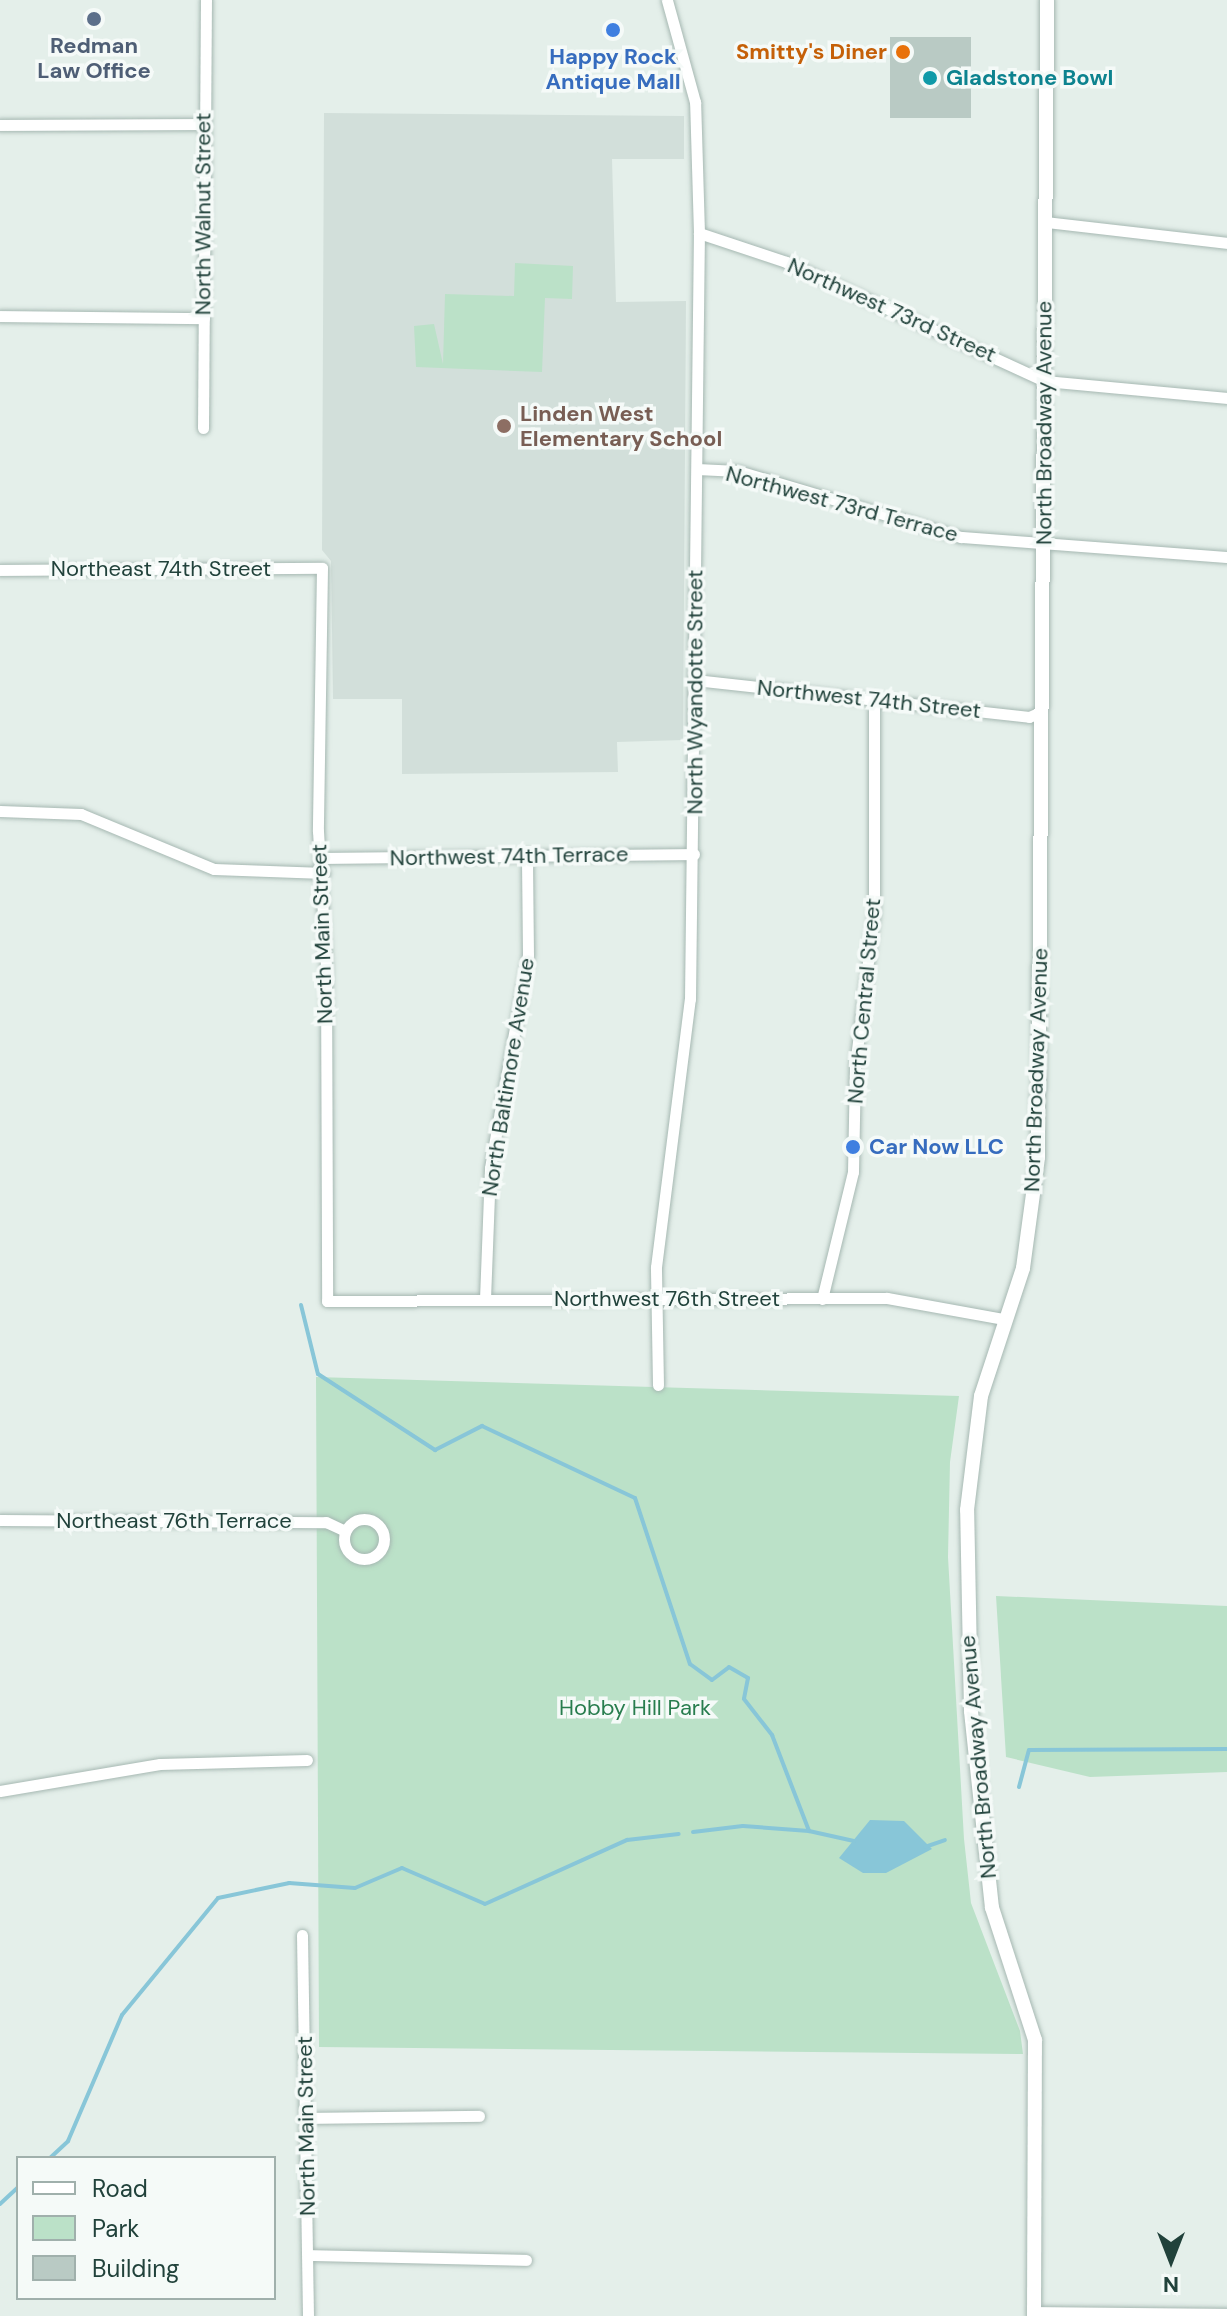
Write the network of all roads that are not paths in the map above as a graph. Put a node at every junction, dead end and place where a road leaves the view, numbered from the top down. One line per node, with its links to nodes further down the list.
1 (206, 0): 4 (street, North Walnut Street)
2 (667, 0): 7 (street, North Wyandotte Street)
3 (1047, 0): 6 (street, North Broadway Avenue)
4 (202, 124): 5 (street); 10 (street, North Walnut Street)
5 (0, 125)
6 (1046, 222): 8 (street); 11 (street, North Broadway Avenue)
7 (699, 233): 11 (street, Northwest 73rd Street); 14 (street, North Wyandotte Street)
8 (1227, 243)
9 (0, 316): 10 (street)
10 (204, 318): 13 (street, North Walnut Street)
11 (1045, 381): 12 (street, Northwest 73rd Street); 15 (street, North Broadway Avenue)
12 (1227, 398)
13 (203, 428)
14 (697, 469): 15 (street, Northwest 73rd Terrace); 19 (street, North Wyandotte Street)
15 (1043, 547): 16 (street, Northwest 73rd Terrace); 21 (street, North Broadway Avenue)
16 (1227, 557)
17 (322, 568): 18 (street, Northeast 74th Street); 25 (street, North Main Street)
18 (0, 570)
19 (695, 680): 20 (street, Northwest 74th Street); 24 (street, North Wyandotte Street)
20 (874, 699): 21 (street, Northwest 74th Street); 28 (street, North Central Street)
21 (1041, 712): 31 (street, North Broadway Avenue)
22 (0, 811): 26 (street)
23 (527, 854): 24 (street, Northwest 74th Terrace); 25 (street, Northwest 74th Terrace); 27 (street, North Baltimore Avenue)
24 (694, 854): 29 (street, North Wyandotte Street)
25 (324, 858): 26 (street, North Main Street)
26 (324, 873): 30 (street, North Main Street)
27 (485, 1299): 29 (street, Northwest 76th Street); 30 (street, Northwest 76th Street)
28 (822, 1299): 29 (street, Northwest 76th Street); 31 (street, Northwest 76th Street)
29 (659, 1300): 32 (street, North Wyandotte Street)
30 (327, 1301)
31 (1004, 1319): 42 (street, North Broadway Avenue)
32 (658, 1385)
33 (0, 1520): 34 (street, Northeast 76th Terrace)
34 (345, 1531)
35 (307, 1760): 36 (street)
36 (0, 1791)
37 (302, 1935): 39 (street, North Main Street)
38 (479, 2116): 39 (street)
39 (307, 2118): 40 (street, North Main Street)
40 (308, 2255): 41 (street); 44 (street, North Main Street)
41 (526, 2260)
42 (1034, 2314): 43 (street)
43 (1227, 2314)
44 (308, 2316)

